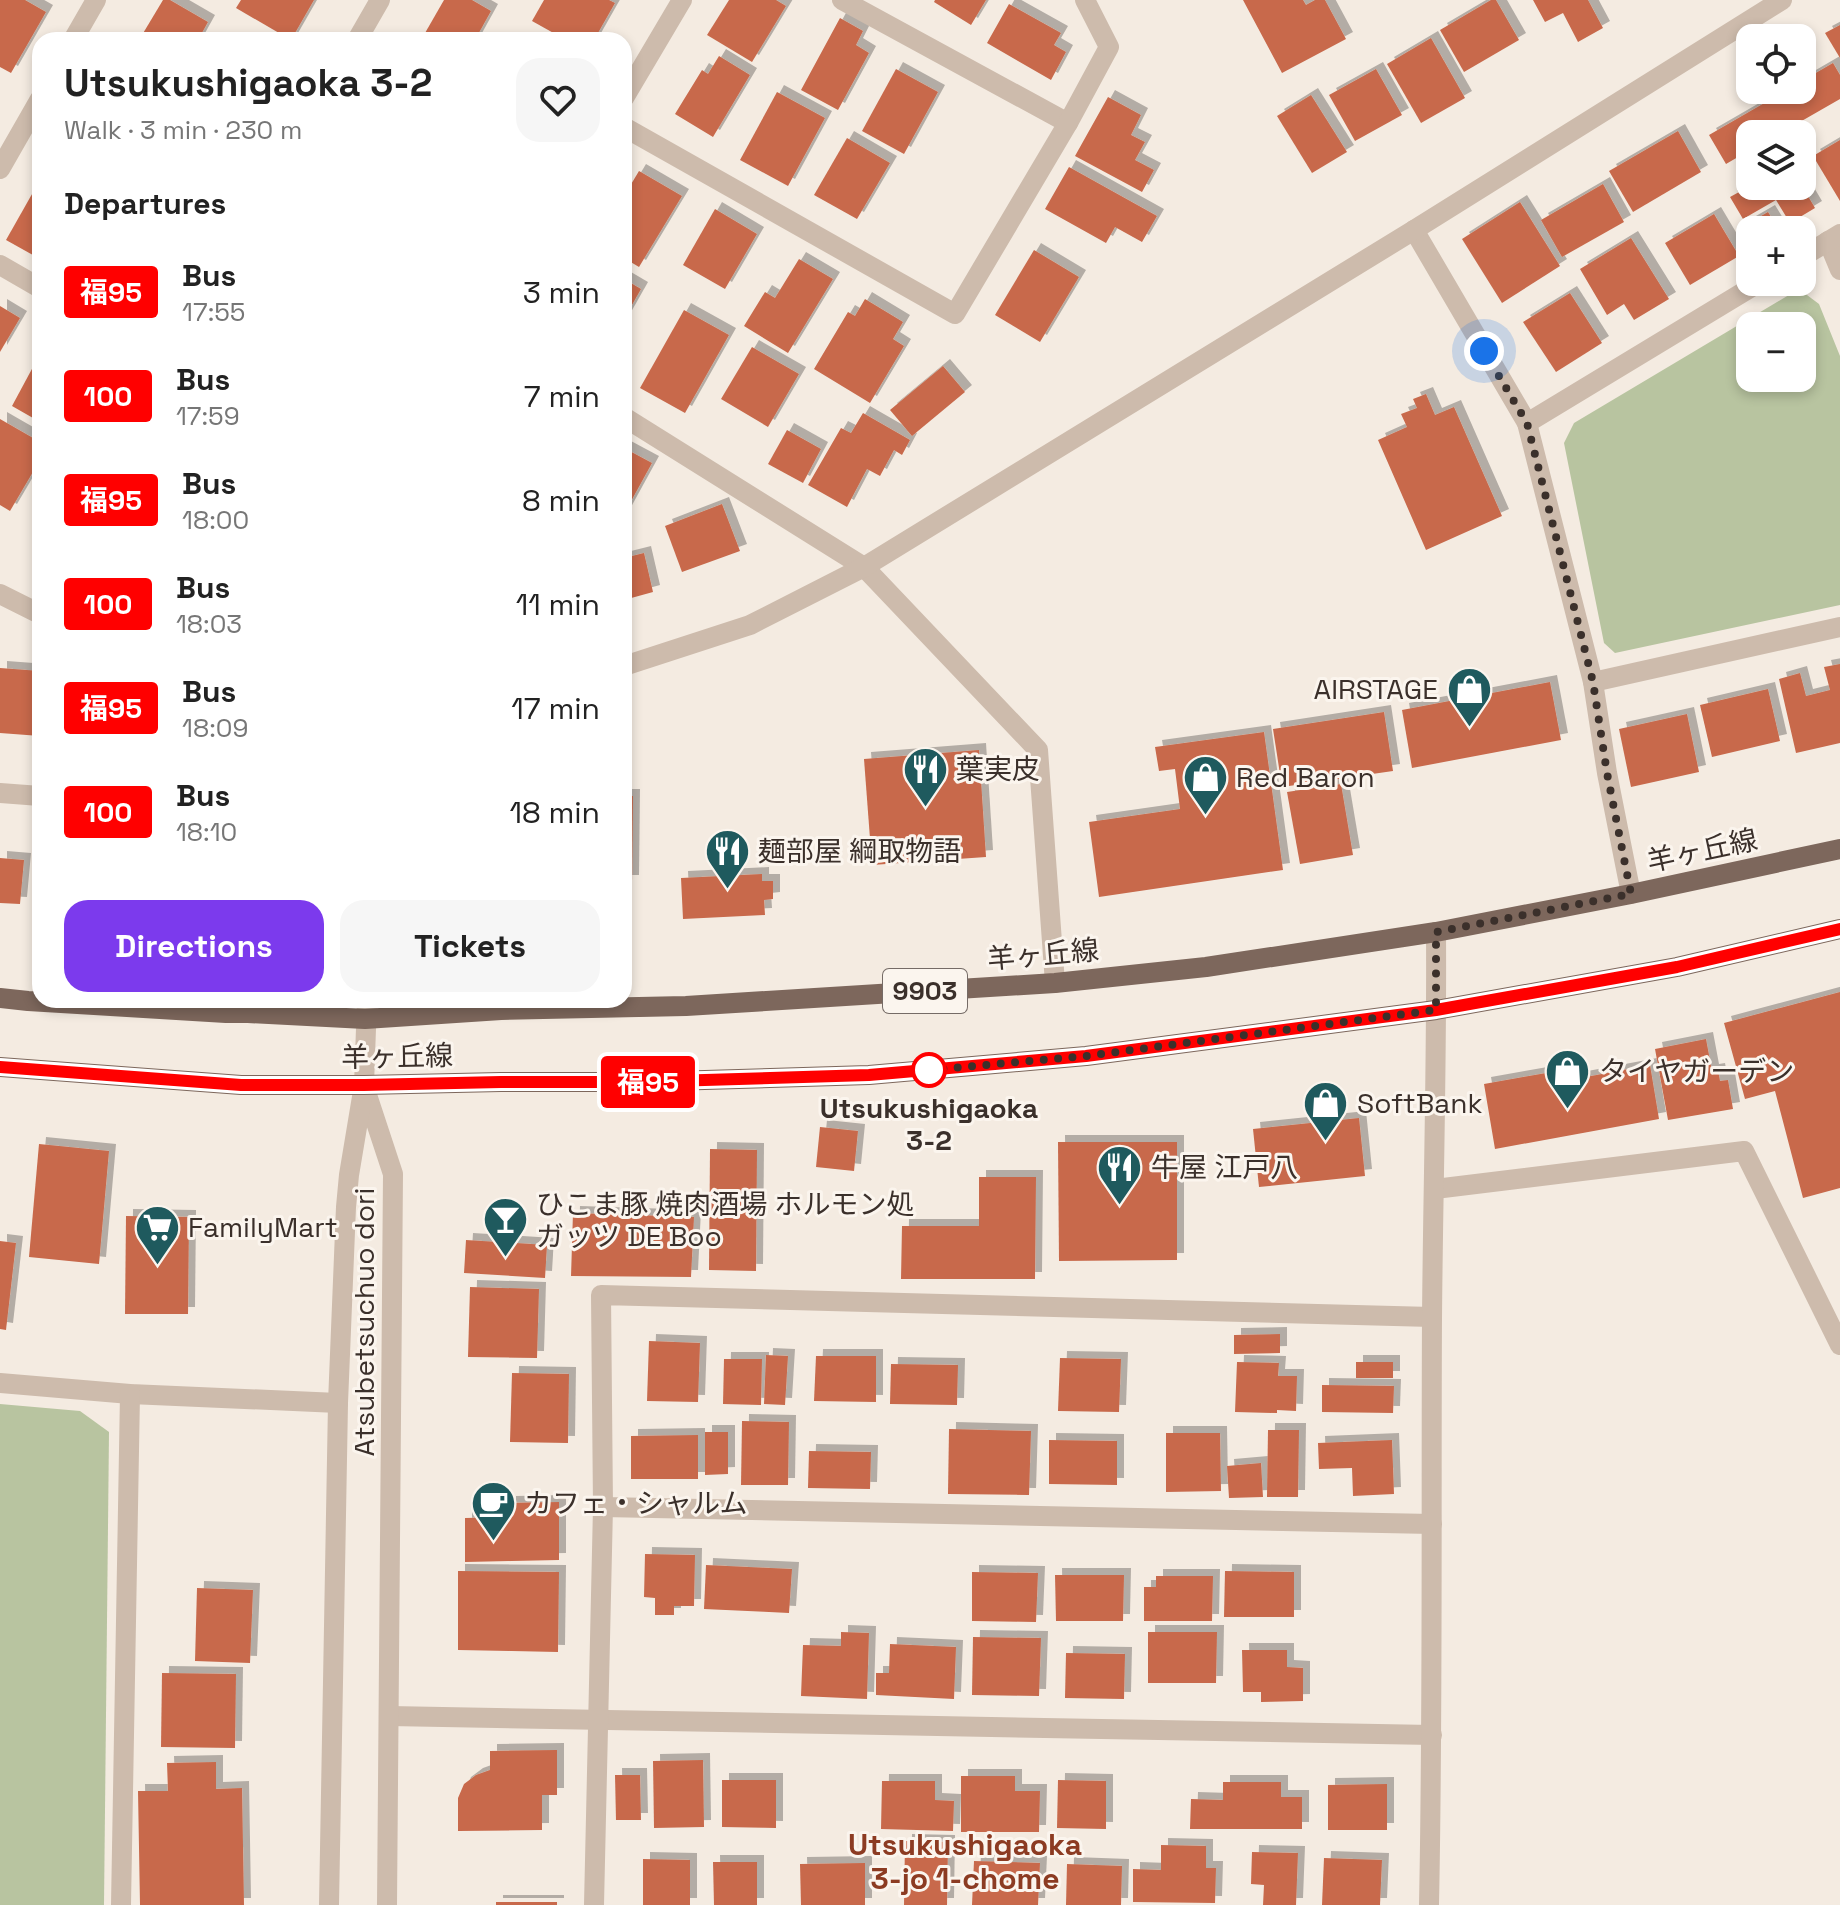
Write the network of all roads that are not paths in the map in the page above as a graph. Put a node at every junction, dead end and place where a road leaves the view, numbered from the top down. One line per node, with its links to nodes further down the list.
1 (96, 0): 7 (street)
2 (380, 0): 8 (street)
3 (682, 0): 9 (street)
4 (842, 0): 11 (street)
5 (1085, 0): 11 (street)
6 (1782, 0): 14 (street)
7 (78, 32)
8 (362, 32)
9 (632, 84)
10 (32, 113): 13 (street)
11 (1068, 123): 12 (street)
12 (632, 132)
13 (0, 169)
14 (1414, 230): 22 (street); 23 (street)
15 (1834, 237): 16 (street); 18 (street)
16 (1816, 248)
17 (0, 265): 19 (street)
18 (1840, 270)
19 (32, 283)
20 (1737, 296): 22 (street)
21 (632, 422): 23 (street)
22 (1527, 423): 28 (street)
23 (864, 567): 27 (street); 35 (street)
24 (0, 594): 25 (street)
25 (32, 610)
26 (1840, 627): 28 (street)
27 (632, 663)
28 (1593, 682): 32 (street)
29 (0, 793): 30 (street)
30 (32, 795)
31 (1840, 849): 32 (main road, 羊ヶ丘線 / 9903)
32 (1631, 894): 34 (main road, 羊ヶ丘線 / 9903)
33 (1840, 929): 42 (main road, 羊ヶ丘線)
34 (1436, 932): 35 (main road, 羊ヶ丘線 / 9903); 42 (street)
35 (1055, 983): 38 (main road, 羊ヶ丘線 / 9903)
36 (0, 998): 37 (main road, 羊ヶ丘線 / 9903)
37 (32, 1001)
38 (632, 1007)
39 (144, 1008): 41 (main road, 羊ヶ丘線 / 9903)
40 (594, 1008): 41 (main road, 羊ヶ丘線 / 9903)
41 (366, 1010): 44 (street)
42 (1436, 1010): 44 (main road, 羊ヶ丘線); 45 (street)
43 (0, 1067): 44 (main road, 羊ヶ丘線)
44 (364, 1085): 50 (street, Atsubetsuchuo dori); 53 (street, Atsubetsuchuo dori)
45 (1435, 1189): 46 (street); 47 (street)
46 (1432, 1317): 51 (street); 52 (street)
47 (1840, 1345)
48 (0, 1383): 49 (street)
49 (130, 1394): 50 (street); 56 (street)
50 (338, 1403): 57 (street, Atsubetsuchuo dori)
51 (603, 1507): 52 (street); 54 (street)
52 (1432, 1524): 55 (street)
53 (389, 1716): 54 (street); 58 (street, Atsubetsuchuo dori)
54 (597, 1721): 55 (street); 59 (street)
55 (1432, 1735): 60 (street)
56 (121, 1905)
57 (329, 1905)
58 (387, 1905)
59 (594, 1905)
60 (1429, 1905)

